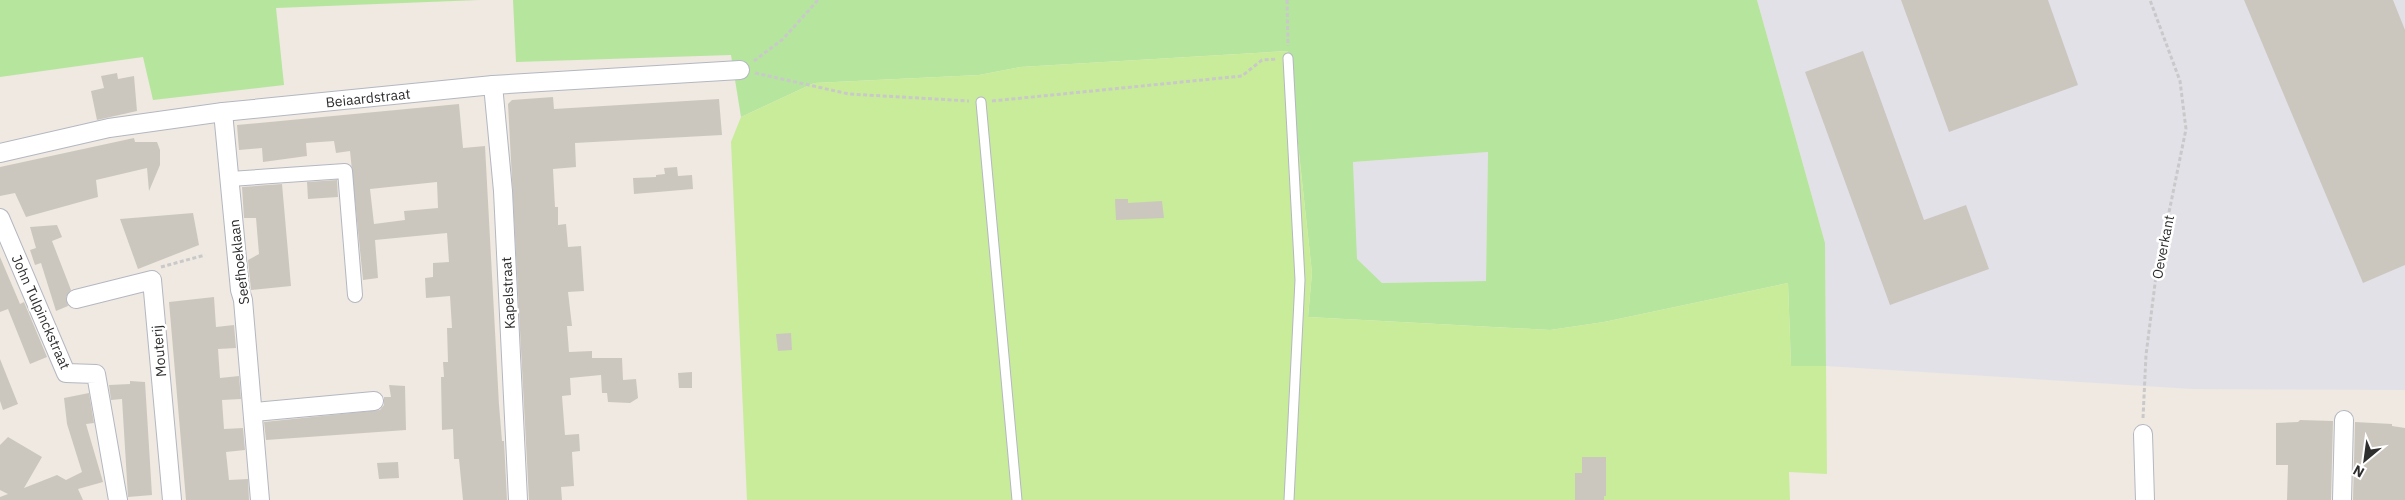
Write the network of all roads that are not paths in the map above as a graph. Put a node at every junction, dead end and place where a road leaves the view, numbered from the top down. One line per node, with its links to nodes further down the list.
1 (1288, 58): 20 (lane)
2 (740, 70): 3 (street, Beiaardstraat)
3 (493, 86): 5 (street, Beiaardstraat); 18 (street, Kapelstraat)
4 (981, 102): 19 (lane)
5 (223, 112): 6 (street, Beiaardstraat); 7 (street, Seefhoeklaan)
6 (0, 152)
7 (230, 180): 9 (street); 12 (street, Seefhoeklaan)
8 (0, 218): 15 (street, John Tulpinckstraat)
9 (354, 295)
10 (76, 299): 16 (street, Mouterij)
11 (374, 401): 12 (street)
12 (254, 412): 17 (street, Seefhoeklaan)
13 (2344, 420): 22 (street)
14 (2143, 434): 21 (street)
15 (118, 500)
16 (172, 500)
17 (260, 500)
18 (518, 500)
19 (1018, 500)
20 (1288, 500)
21 (2145, 500)
22 (2342, 500)

